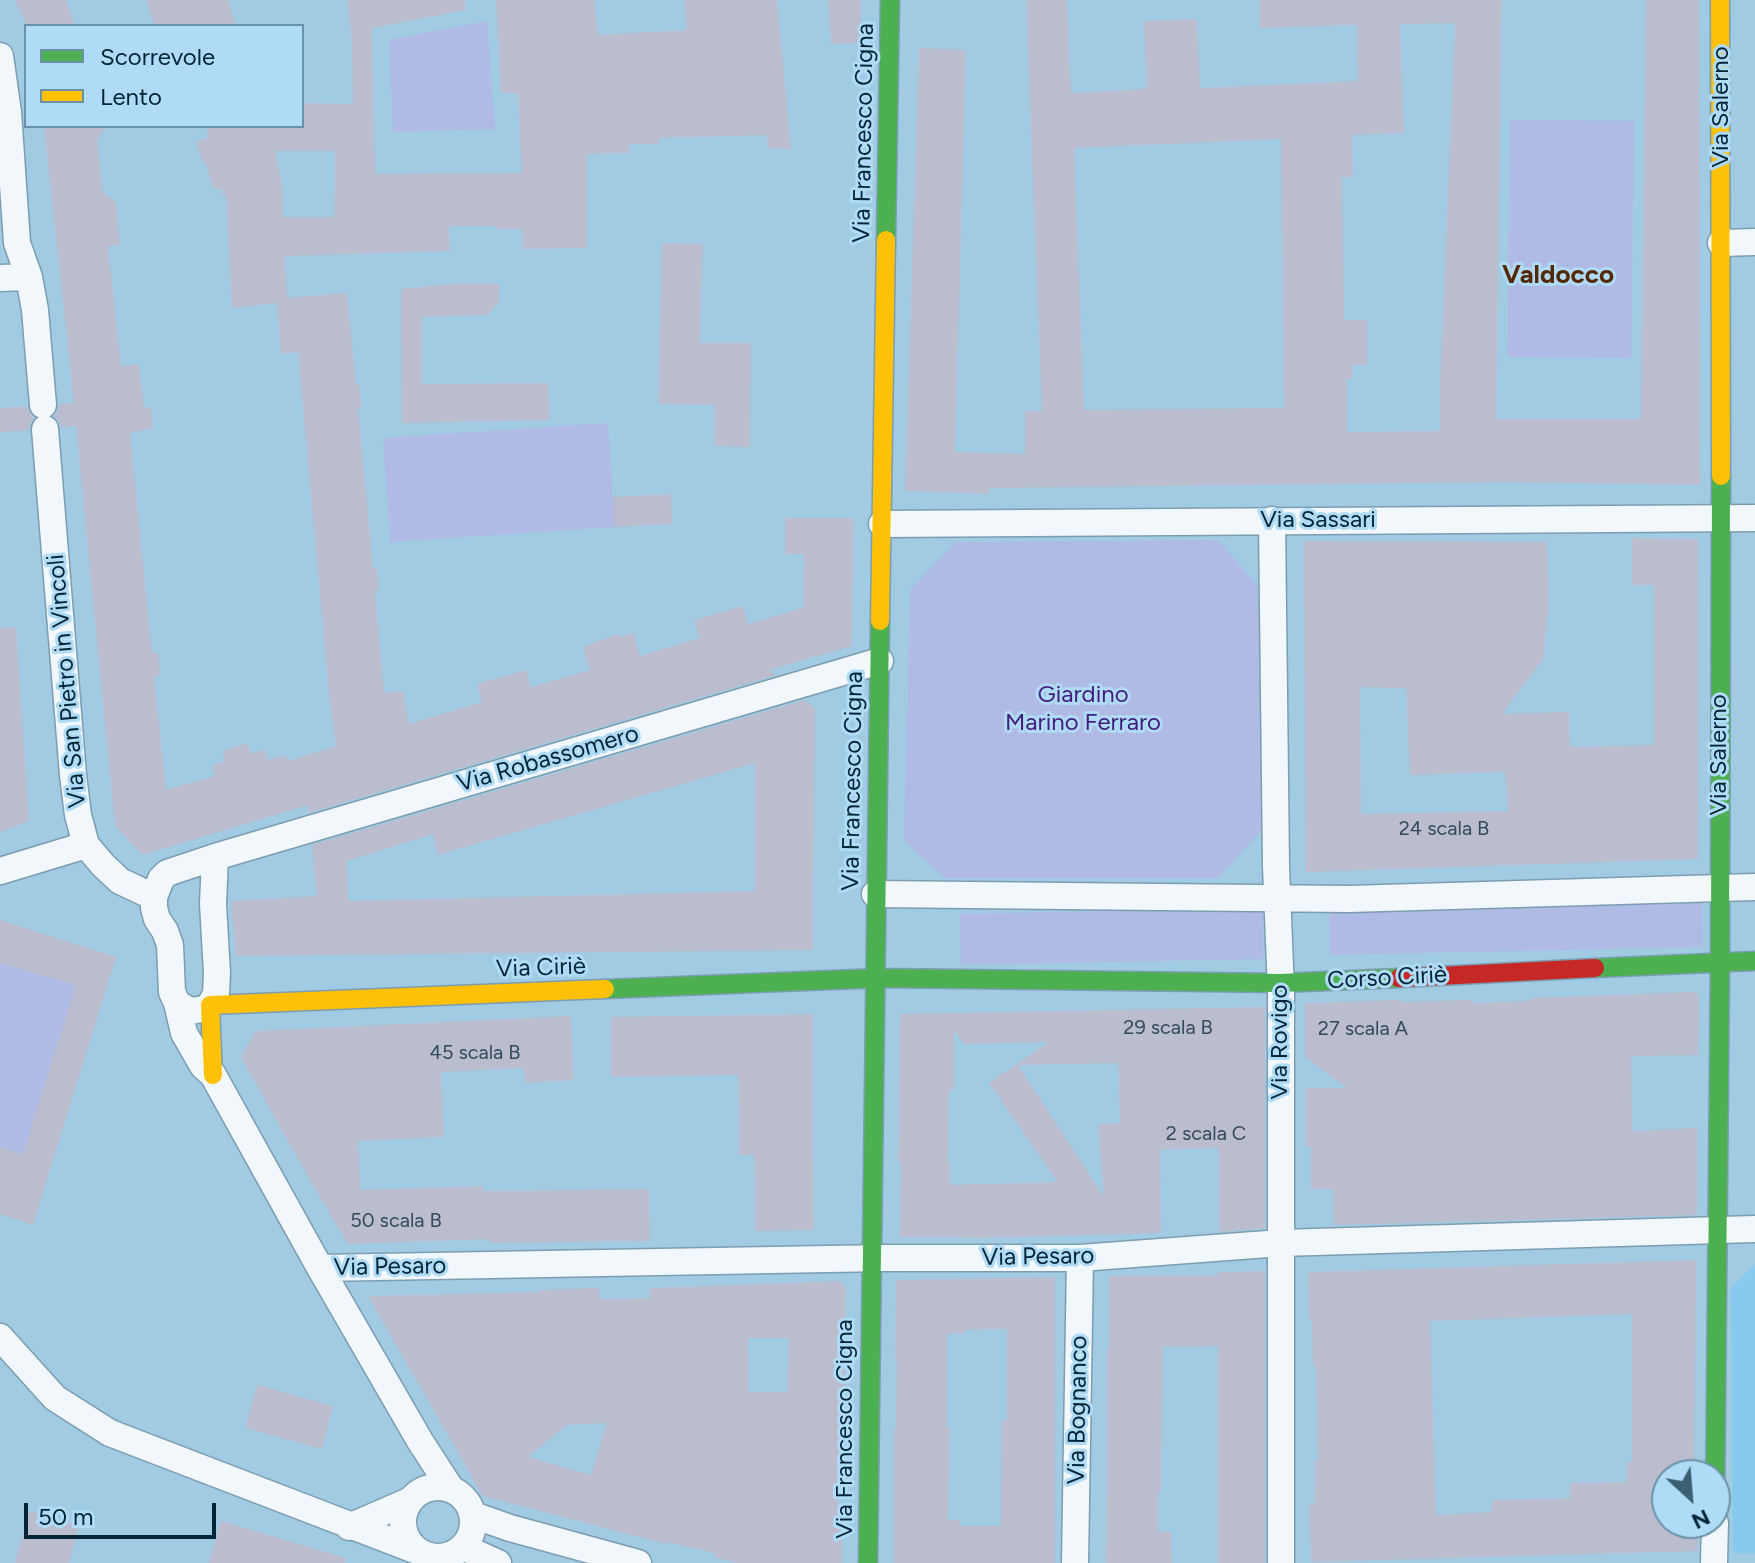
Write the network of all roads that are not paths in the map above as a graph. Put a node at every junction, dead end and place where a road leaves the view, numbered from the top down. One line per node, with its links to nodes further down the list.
1 (890, 0): 11 (street, Via Francesco Cigna)
2 (1720, 0): 5 (street, Via Salerno)
3 (0, 56): 6 (street, Via San Pietro in Vincoli)
4 (1755, 242): 5 (street)
5 (1721, 243): 8 (street, Via Salerno)
6 (29, 277): 7 (street); 13 (street, Via San Pietro in Vincoli)
7 (0, 278)
8 (1721, 518): 9 (street, Via Sassari); 10 (street, Via Sassari); 17 (street, Via Salerno)
9 (1755, 518)
10 (1272, 520): 11 (street, Via Sassari); 20 (street, Via Rovigo)
11 (882, 524): 12 (street, Via Francesco Cigna)
12 (880, 661): 14 (street, Via Robassomero); 18 (street, Via Francesco Cigna)
13 (86, 845): 15 (street); 19 (street, Via San Pietro in Vincoli)
14 (215, 857): 19 (street, Via Robassomero); 26 (street)
15 (0, 871)
16 (1755, 887): 17 (street)
17 (1719, 889): 20 (street); 22 (street, Via Salerno)
18 (875, 894): 20 (street); 23 (street, Via Francesco Cigna)
19 (154, 897): 25 (street)
20 (1277, 899): 24 (street, Via Rovigo)
21 (1755, 961): 22 (street, Corso Ciriè)
22 (1720, 962): 24 (street, Corso Ciriè); 28 (street, Via Salerno)
23 (874, 979): 24 (street, Corso Ciriè); 26 (street, Via Ciriè); 32 (street, Via Francesco Cigna)
24 (1280, 983): 30 (street, Via Rovigo)
25 (177, 1003): 26 (street); 27 (street)
26 (210, 1005): 27 (street)
27 (213, 1075): 33 (street)
28 (1718, 1229): 29 (street, Via Pesaro); 30 (street, Via Pesaro); 36 (street, Via Salerno)
29 (1755, 1229)
30 (1281, 1243): 31 (street, Via Pesaro); 48 (street, Via Rovigo)
31 (1080, 1258): 32 (street, Via Pesaro); 47 (street, Via Bognanco)
32 (871, 1259): 33 (street, Via Pesaro); 46 (street, Via Francesco Cigna)
33 (320, 1268): 35 (street)
34 (0, 1337): 40 (street)
35 (420, 1441): 37 (street); 38 (street)
36 (1716, 1459)
37 (451, 1489): 38 (street); 39 (street)
38 (414, 1497): 40 (street); 43 (street)
39 (473, 1515): 42 (street); 45 (street)
40 (349, 1527): 43 (street)
41 (1715, 1539): 49 (street)
42 (463, 1547): 43 (street); 44 (street)
43 (420, 1552)
44 (498, 1563)
45 (638, 1563)
46 (868, 1563)
47 (1075, 1563)
48 (1281, 1563)
49 (1714, 1563)

